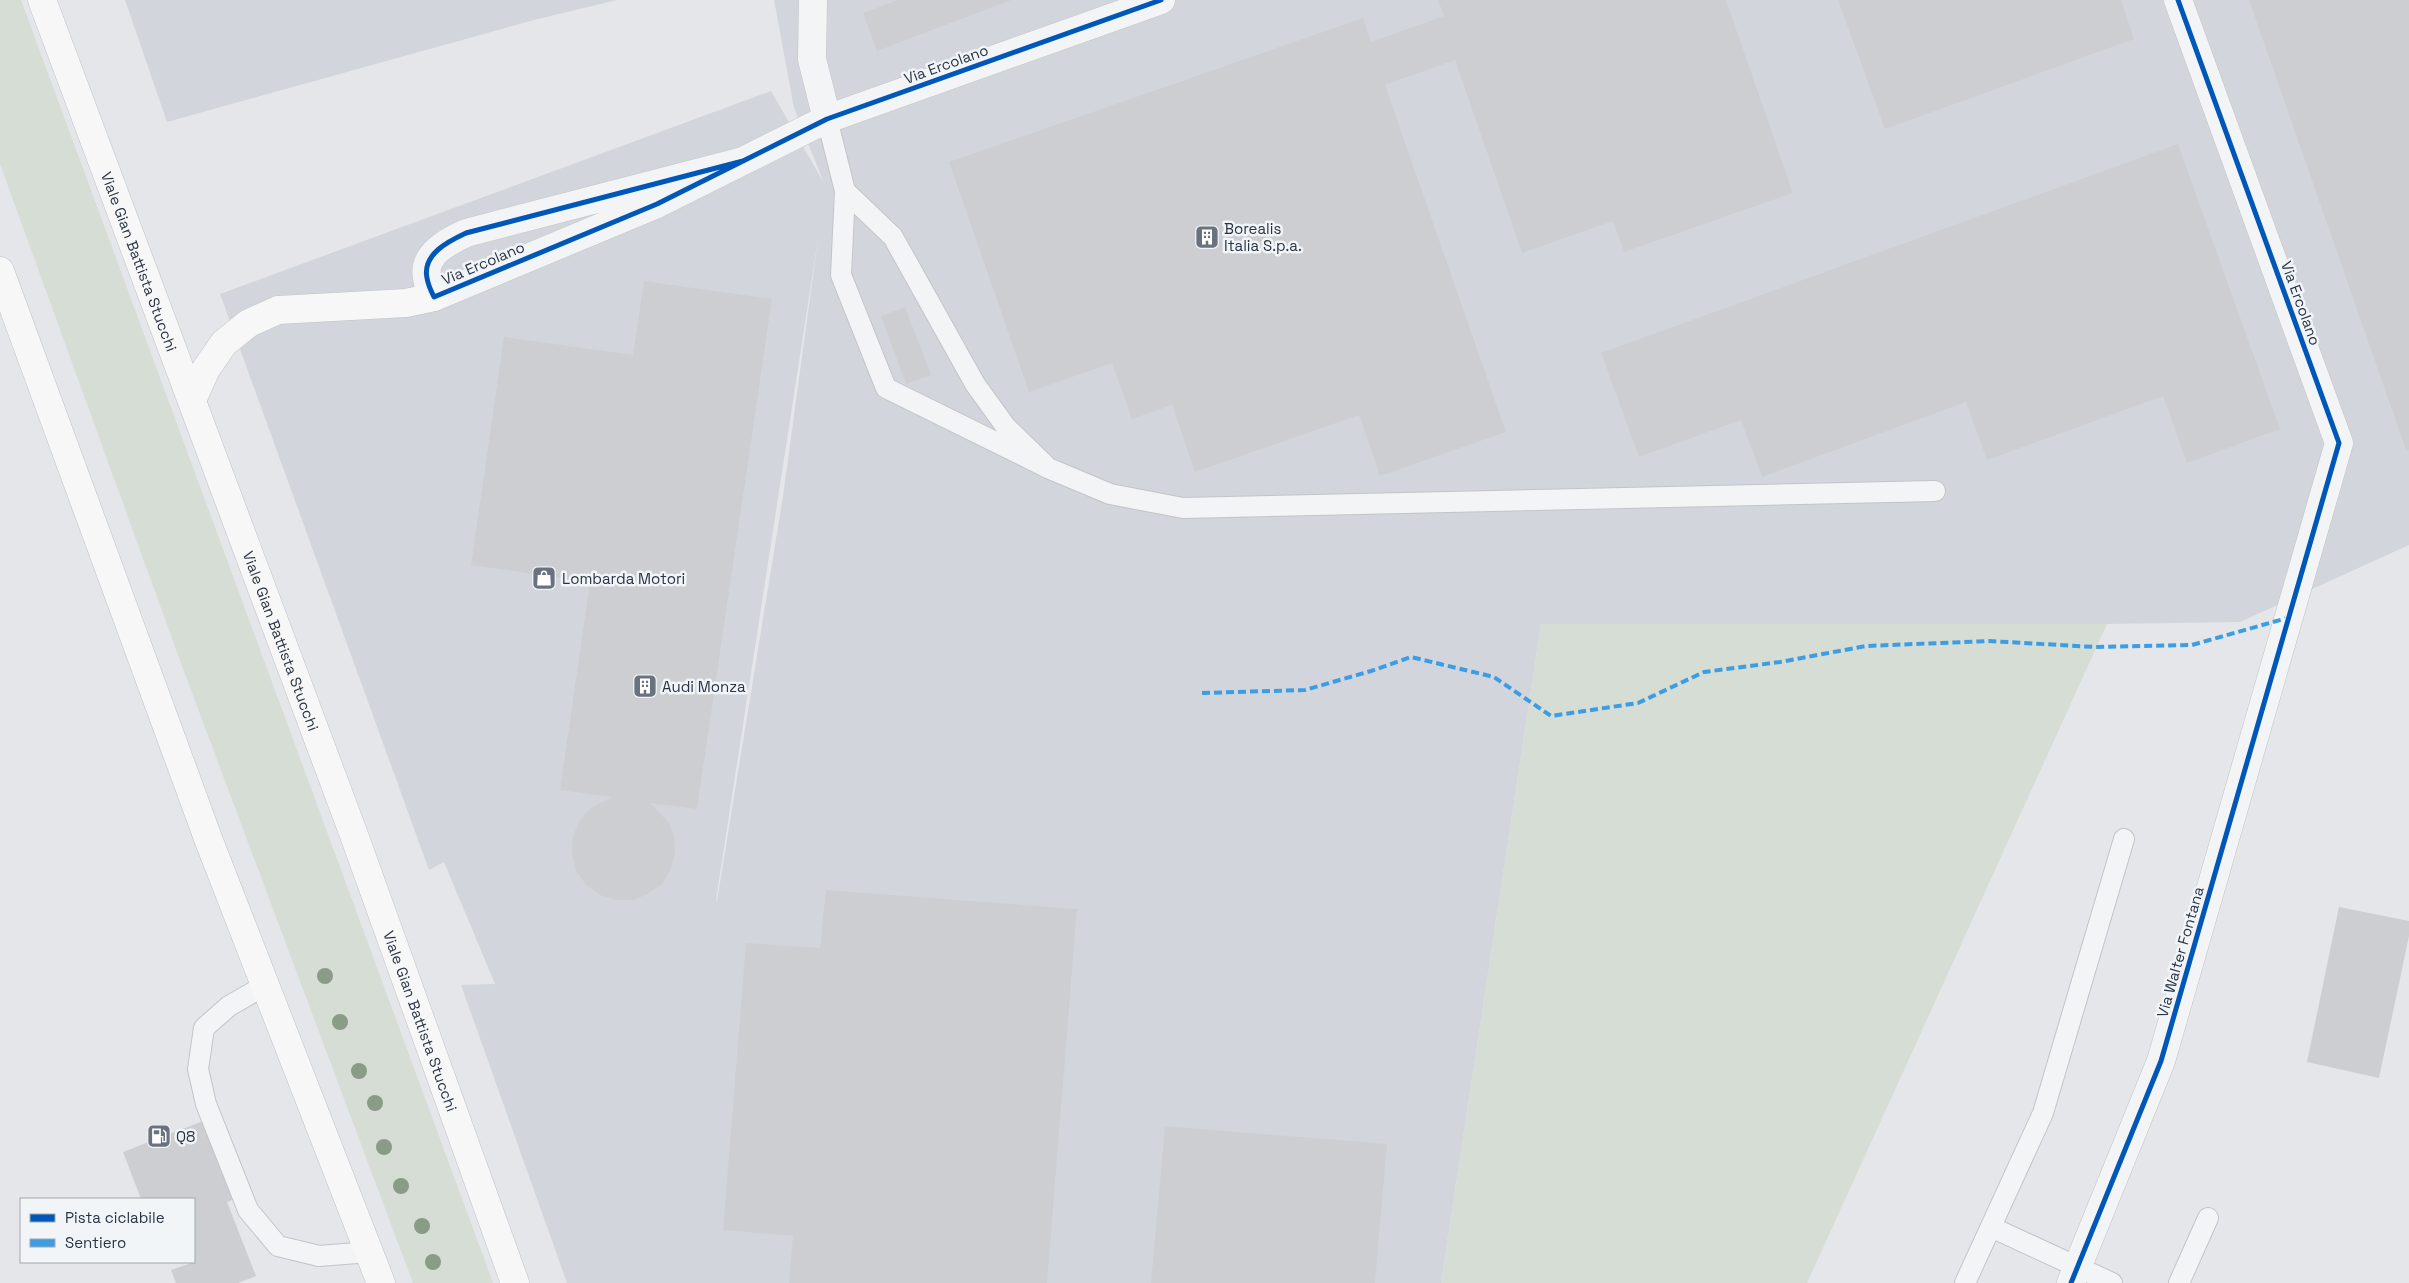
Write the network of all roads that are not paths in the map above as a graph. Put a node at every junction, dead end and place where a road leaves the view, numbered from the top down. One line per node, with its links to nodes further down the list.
1 (42, 0): 10 (main road, Viale Gian Battista Stucchi)
2 (813, 0): 5 (street)
3 (1161, 0): 5 (street, Via Ercolano)
4 (2178, 0): 13 (street, Via Ercolano)
5 (828, 120): 6 (street, Via Ercolano); 7 (lane)
6 (743, 161): 9 (street, Via Ercolano); 9 (street, Via Ercolano)
7 (845, 191): 11 (lane); 11 (lane)
8 (0, 271): 15 (main road)
9 (434, 297): 10 (main road)
10 (193, 398): 21 (main road, Viale Gian Battista Stucchi)
11 (1048, 468): 12 (lane)
12 (1935, 491)
13 (2287, 618): 19 (street, Via Walter Fontana)
14 (2124, 839): 17 (lane)
15 (264, 986): 18 (main road); 18 (lane)
16 (2208, 1218): 24 (lane)
17 (1990, 1227): 19 (lane); 22 (lane)
18 (370, 1252): 20 (main road)
19 (2074, 1276): 23 (lane)
20 (381, 1283)
21 (515, 1283)
22 (1965, 1283)
23 (2112, 1283)
24 (2179, 1283)

